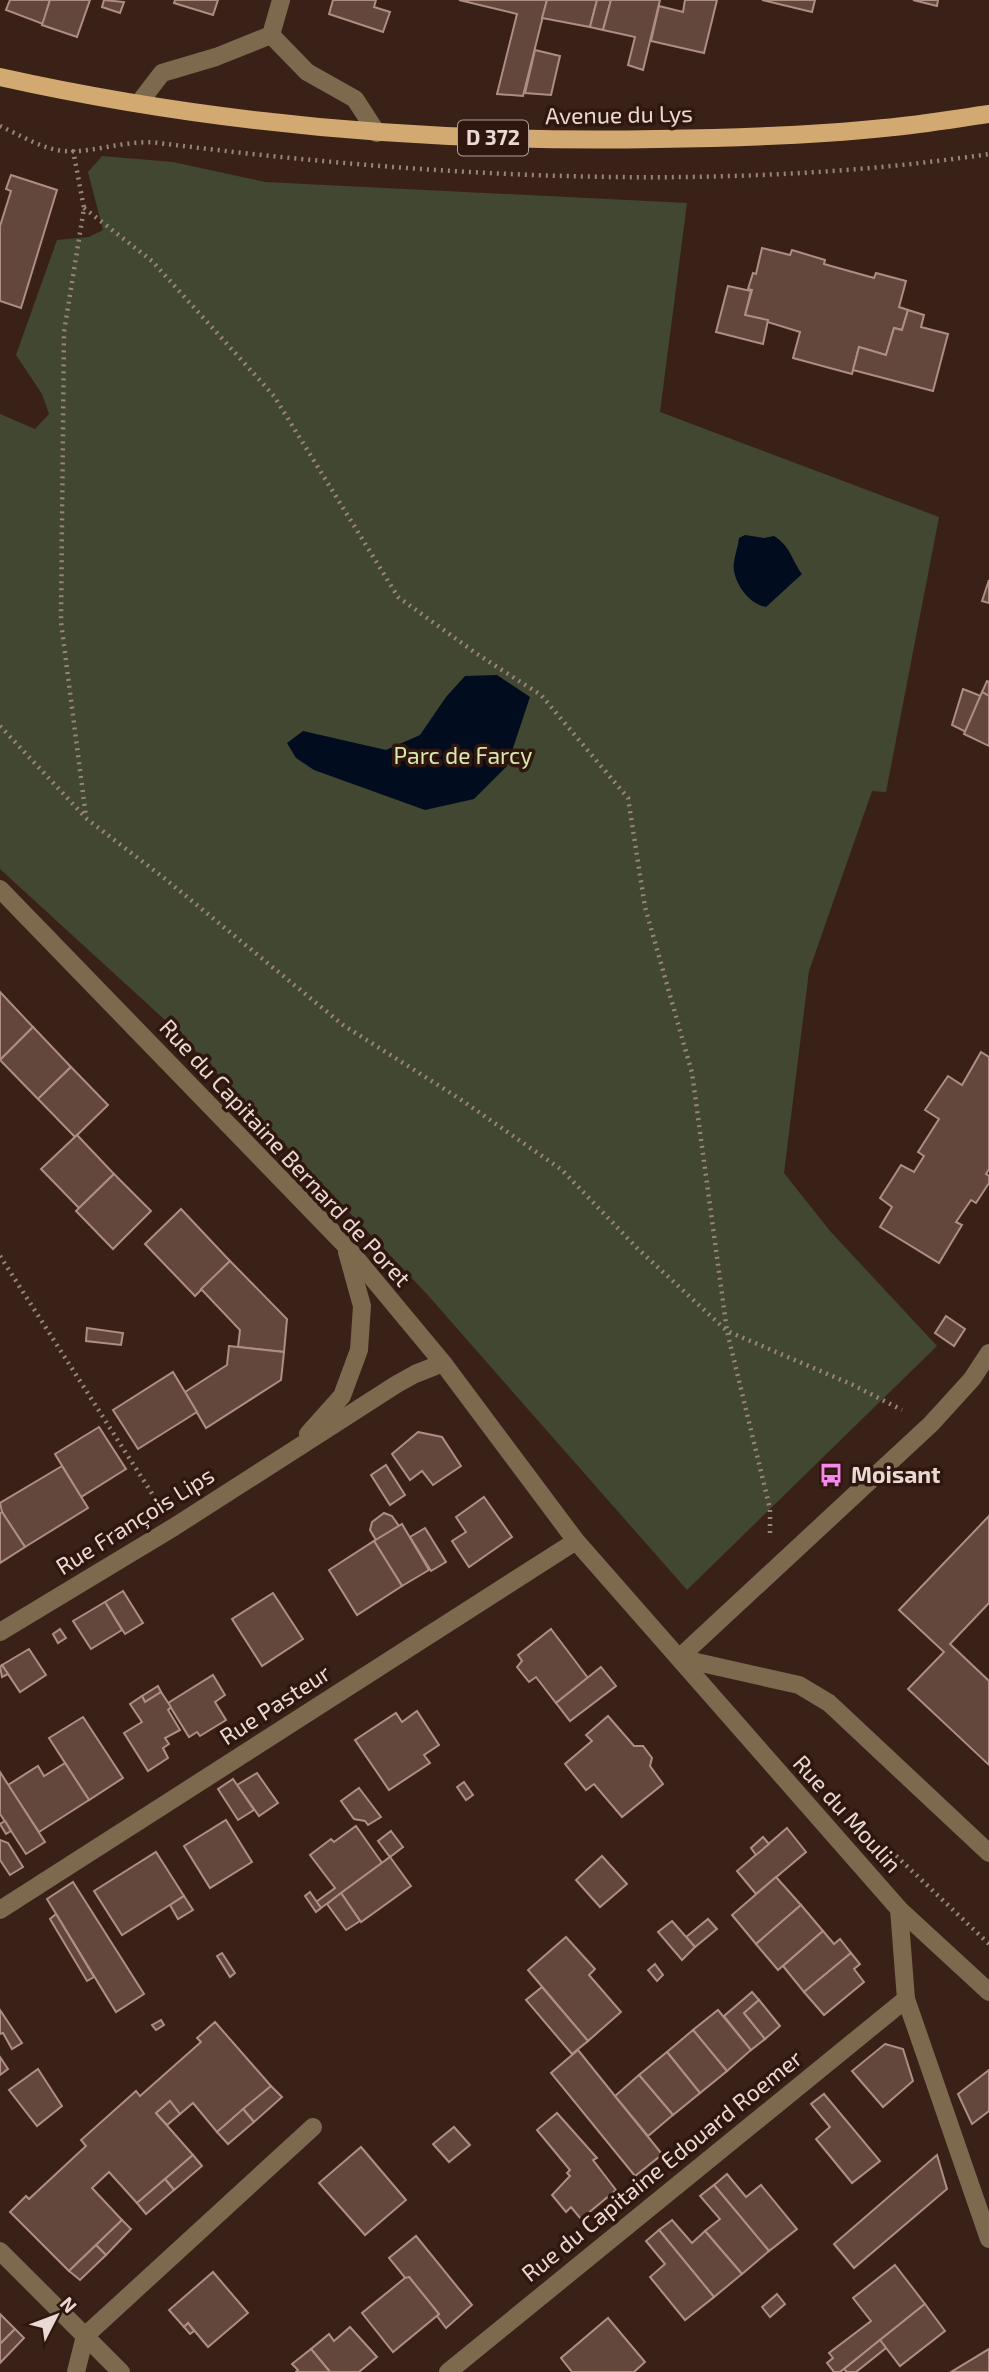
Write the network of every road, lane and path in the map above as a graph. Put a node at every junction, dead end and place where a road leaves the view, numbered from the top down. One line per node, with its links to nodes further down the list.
1 (281, 0): 2 (street)
2 (271, 35): 4 (street); 6 (street)
3 (0, 76): 4 (main road, Avenue du Lys / D 372)
4 (139, 103): 6 (main road, Avenue du Lys / D 372)
5 (989, 114): 6 (main road, Avenue du Lys / D 372)
6 (377, 133)
7 (73, 150): 8 (path)
8 (84, 208): 10 (path); 14 (path)
9 (0, 726): 10 (path)
10 (87, 819): 14 (path)
11 (0, 889): 12 (street, Rue du Capitaine Bernard de Poret)
12 (345, 1245): 16 (street, Rue du Capitaine Bernard de Poret); 18 (street, Rue François Lips)
13 (0, 1255): 19 (path)
14 (727, 1331): 17 (path); 21 (path)
15 (989, 1353): 17 (street)
16 (443, 1363): 18 (street, Rue François Lips); 20 (street, Rue du Capitaine Bernard de Poret)
17 (931, 1424): 21 (street)
18 (294, 1450): 19 (street, Rue François Lips)
19 (174, 1528): 22 (street, Rue François Lips)
20 (576, 1542): 23 (street, Rue du Capitaine Bernard de Poret); 26 (street, Rue Pasteur)
21 (769, 1576): 23 (street)
22 (0, 1632)
23 (679, 1658): 24 (street); 25 (street, Rue du Moulin)
24 (989, 1853)
25 (899, 1909): 27 (street, Rue du Moulin); 28 (street)
26 (0, 1910)
27 (989, 1992)
28 (906, 1999): 30 (street); 35 (street, Rue du Capitaine Edouard Roemer)
29 (313, 2127): 32 (street)
30 (989, 2239)
31 (0, 2251): 32 (street)
32 (85, 2336): 33 (street); 34 (street)
33 (76, 2372)
34 (121, 2372)
35 (448, 2372)

